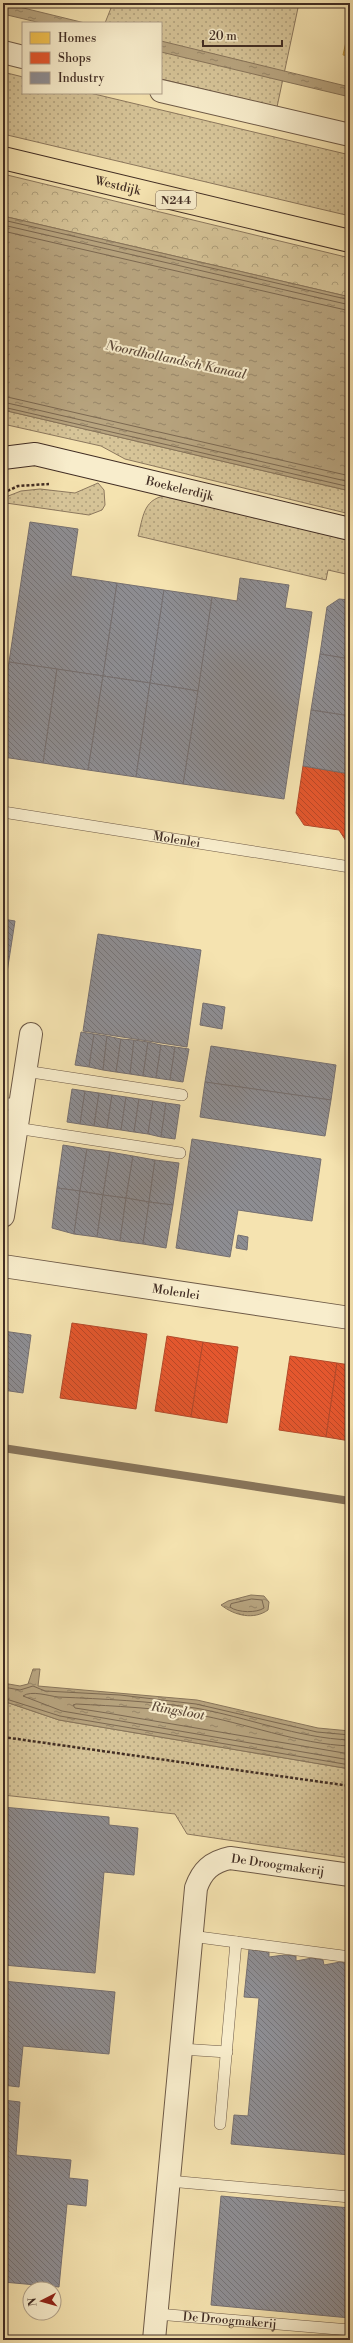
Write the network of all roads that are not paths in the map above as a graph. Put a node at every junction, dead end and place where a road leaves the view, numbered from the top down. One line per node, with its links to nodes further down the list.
1 (3, 52): 2 (street)
2 (22, 57)
3 (162, 91): 4 (street)
4 (350, 135)
5 (3, 158): 6 (main road, Westdijk / N244)
6 (350, 241)
7 (6, 457): 8 (street, Boekelerdijk)
8 (350, 529)
9 (3, 812): 10 (lane, Molenlei)
10 (350, 867)
11 (31, 1034): 12 (street)
12 (25, 1071): 13 (lane); 14 (street)
13 (182, 1095)
14 (11, 1104): 15 (street)
15 (16, 1128): 16 (lane); 17 (street)
16 (180, 1153)
17 (3, 1216)
18 (3, 1266): 19 (street, Molenlei)
19 (350, 1318)
20 (350, 1875): 21 (street, De Droogmakerij)
21 (191, 1936): 22 (lane); 24 (street, De Droogmakerij)
22 (236, 1942): 23 (lane); 25 (lane)
23 (350, 1957)
24 (181, 2048): 25 (lane); 27 (street, De Droogmakerij)
25 (227, 2052): 26 (lane)
26 (220, 2124)
27 (169, 2181): 28 (lane); 29 (street, De Droogmakerij)
28 (350, 2197)
29 (157, 2314): 30 (lane, De Droogmakerij); 31 (street, De Droogmakerij)
30 (350, 2330)
31 (154, 2340)

